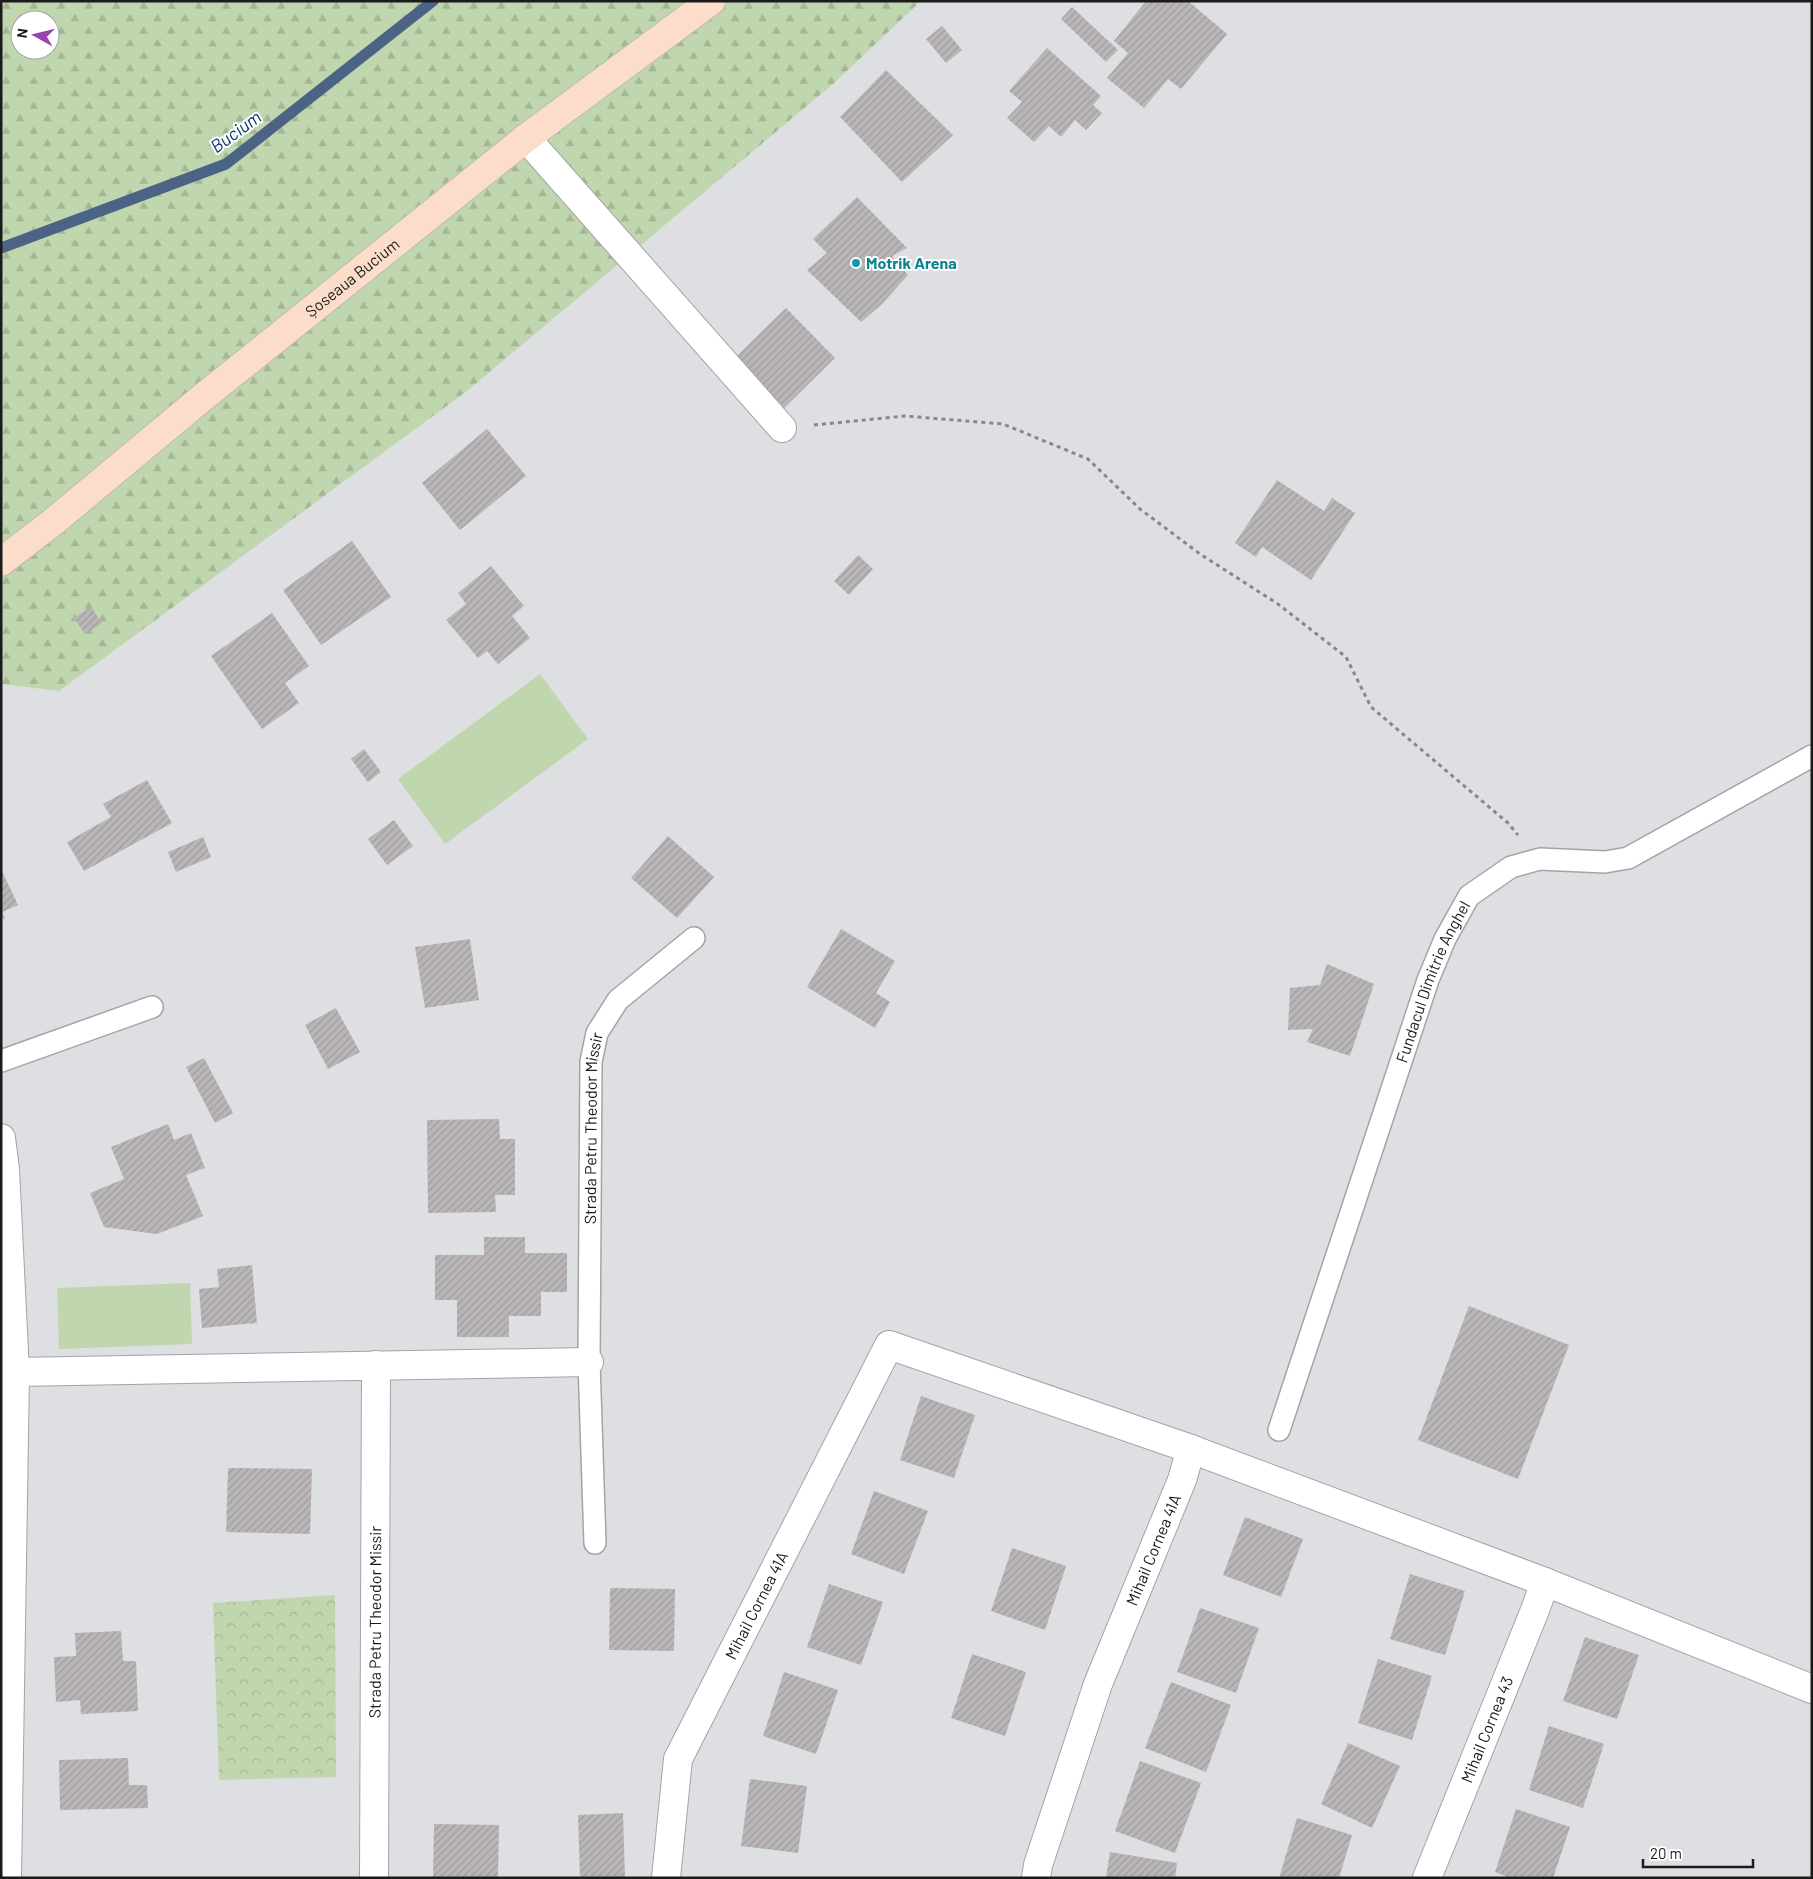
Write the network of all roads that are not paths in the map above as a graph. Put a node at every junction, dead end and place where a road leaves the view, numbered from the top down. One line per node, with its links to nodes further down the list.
1 (711, 1): 2 (main road, Șoseaua Bucium)
2 (526, 138): 3 (street); 4 (main road, Șoseaua Bucium)
3 (782, 428)
4 (1, 562)
5 (1812, 756): 13 (lane, Fundacul Dimitrie Anghel)
6 (694, 938): 10 (lane, Strada Petru Theodor Missir)
7 (152, 1007): 8 (lane)
8 (1, 1061)
9 (1, 1138): 12 (street)
10 (589, 1362): 11 (street); 15 (lane, Strada Petru Theodor Missir)
11 (376, 1365): 12 (street); 19 (street, Strada Petru Theodor Missir)
12 (15, 1372): 18 (street)
13 (1279, 1430)
14 (1191, 1449): 16 (street); 20 (street, Mihail Cornea 41A); 21 (street, Mihail Cornea 41A)
15 (595, 1543)
16 (1545, 1582): 17 (street); 22 (street, Mihail Cornea 43)
17 (1812, 1689)
18 (7, 1878)
19 (374, 1878)
20 (666, 1878)
21 (1036, 1878)
22 (1427, 1878)

